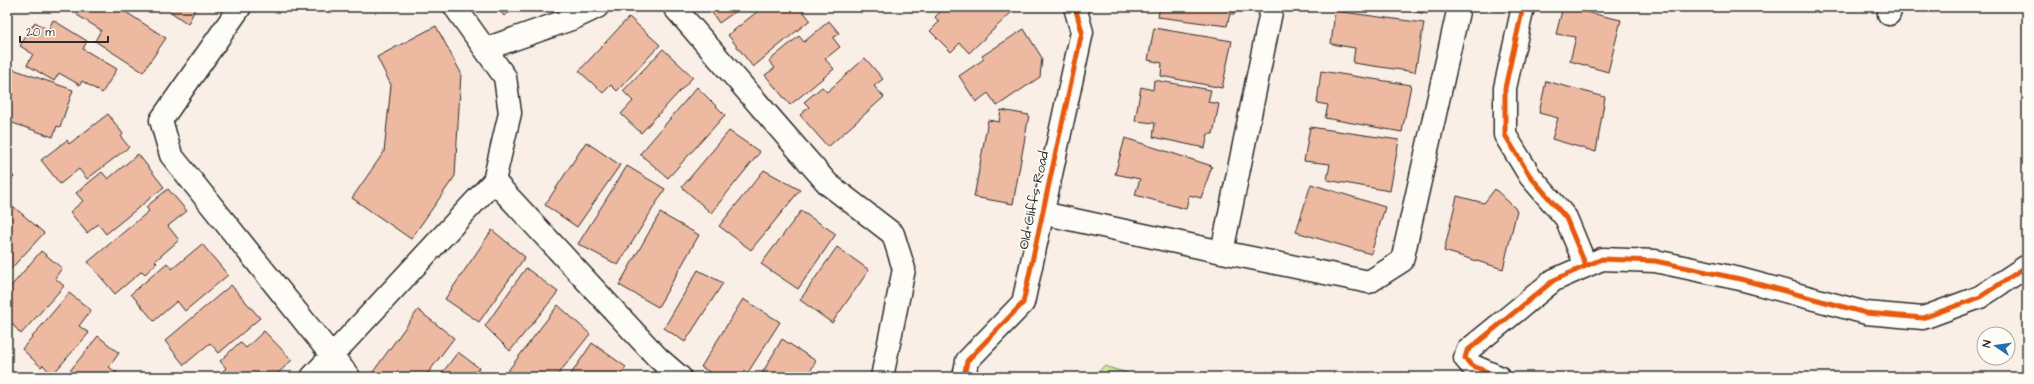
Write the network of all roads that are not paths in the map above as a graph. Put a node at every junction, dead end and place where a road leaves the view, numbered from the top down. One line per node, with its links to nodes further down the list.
1 (240, 7): 15 (street)
2 (455, 7): 9 (street)
3 (597, 7): 9 (street)
4 (674, 7): 19 (street)
5 (1075, 7): 11 (street, Old Cliffs Road)
6 (1272, 7): 12 (street)
7 (1459, 7): 12 (street)
8 (1523, 7): 13 (street)
9 (484, 49): 10 (street)
10 (494, 181): 15 (street); 18 (street)
11 (1042, 213): 12 (street); 20 (street, Old Cliffs Road)
12 (1222, 252)
13 (1586, 266): 14 (street); 21 (street)
14 (2027, 266)
15 (331, 356): 16 (street); 17 (street)
16 (312, 377)
17 (349, 377)
18 (680, 377)
19 (882, 377)
20 (964, 377)
21 (1499, 377)

